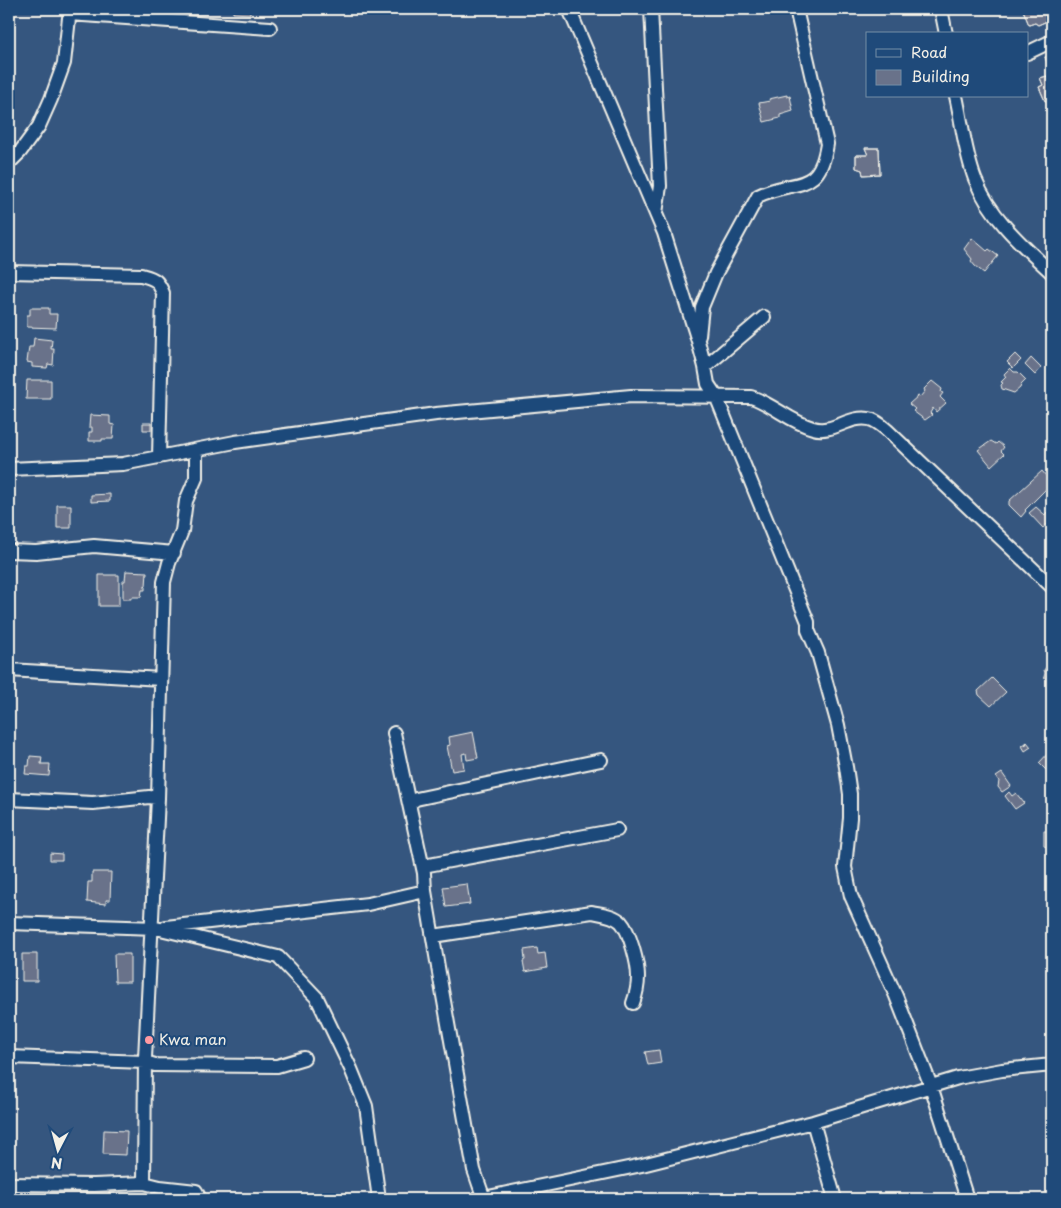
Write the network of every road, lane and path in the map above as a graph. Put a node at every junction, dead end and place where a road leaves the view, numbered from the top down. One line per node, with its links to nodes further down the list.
1 (570, 9): 12 (street)
2 (651, 9): 12 (street)
3 (796, 9): 16 (street)
4 (941, 9): 7 (street)
5 (69, 11): 6 (street); 11 (street)
6 (270, 28)
7 (946, 32)
8 (1052, 41): 9 (street)
9 (1028, 53)
10 (956, 98): 14 (street)
11 (9, 163)
12 (656, 214): 16 (street)
13 (9, 272): 20 (street)
14 (1052, 273)
15 (764, 316): 17 (street)
16 (698, 341): 17 (street)
17 (706, 367): 18 (street)
18 (716, 396): 19 (street); 24 (street); 43 (street)
19 (196, 450): 20 (street); 23 (street)
20 (159, 457): 21 (street)
21 (9, 469)
22 (9, 551): 23 (street)
23 (174, 553): 26 (street)
24 (1052, 587)
25 (9, 670): 26 (street)
26 (161, 679): 29 (street)
27 (394, 733): 31 (street)
28 (601, 760): 31 (street)
29 (158, 798): 30 (street); 36 (street)
30 (9, 799)
31 (409, 804): 33 (street)
32 (617, 830): 33 (street)
33 (423, 866): 34 (street)
34 (426, 891): 36 (street); 37 (street)
35 (9, 923): 36 (street)
36 (154, 928): 41 (street); 48 (street)
37 (433, 936): 38 (street); 49 (street)
38 (633, 1004)
39 (9, 1057): 41 (street)
40 (304, 1058): 41 (street)
41 (145, 1062): 45 (street)
42 (1052, 1066): 43 (street)
43 (931, 1086): 44 (street); 51 (street)
44 (813, 1122): 49 (street); 50 (street)
45 (144, 1183): 46 (street); 47 (street)
46 (9, 1184)
47 (200, 1199)
48 (379, 1199)
49 (482, 1199)
50 (836, 1199)
51 (967, 1199)

